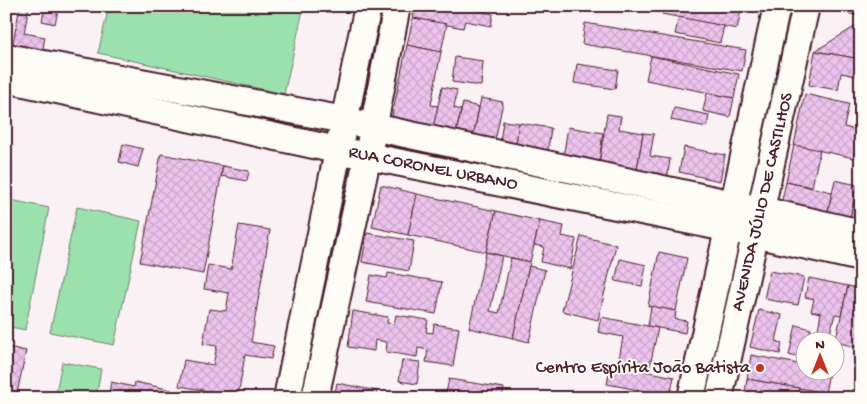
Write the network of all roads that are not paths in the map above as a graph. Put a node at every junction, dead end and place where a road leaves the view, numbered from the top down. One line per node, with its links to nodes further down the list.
1 (368, 6): 7 (street)
2 (397, 6): 8 (street)
3 (777, 6): 13 (street, AVENIDA JÚLIO DE CASTILHOS)
4 (806, 6): 14 (street, AVENIDA JÚLIO DE CASTILHOS)
5 (6, 58): 7 (street, RUA CORONEL URBANO)
6 (6, 79): 9 (street, RUA CORONEL URBANO)
7 (345, 120): 8 (street, RUA CORONEL URBANO); 9 (street)
8 (373, 127): 10 (street); 11 (street, RUA CORONEL URBANO)
9 (337, 150): 10 (street, RUA CORONEL URBANO); 17 (street)
10 (368, 155): 12 (street, RUA CORONEL URBANO); 18 (street)
11 (638, 184): 12 (street); 13 (street, RUA CORONEL URBANO)
12 (633, 209): 13 (street, RUA CORONEL URBANO)
13 (730, 216): 14 (street, RUA CORONEL URBANO); 19 (street, AVENIDA JÚLIO DE CASTILHOS)
14 (758, 222): 15 (street, RUA CORONEL URBANO); 16 (street, RUA CORONEL URBANO); 20 (street, AVENIDA JÚLIO DE CASTILHOS)
15 (861, 233)
16 (861, 258)
17 (287, 398)
18 (315, 398)
19 (691, 398)
20 (719, 398)

